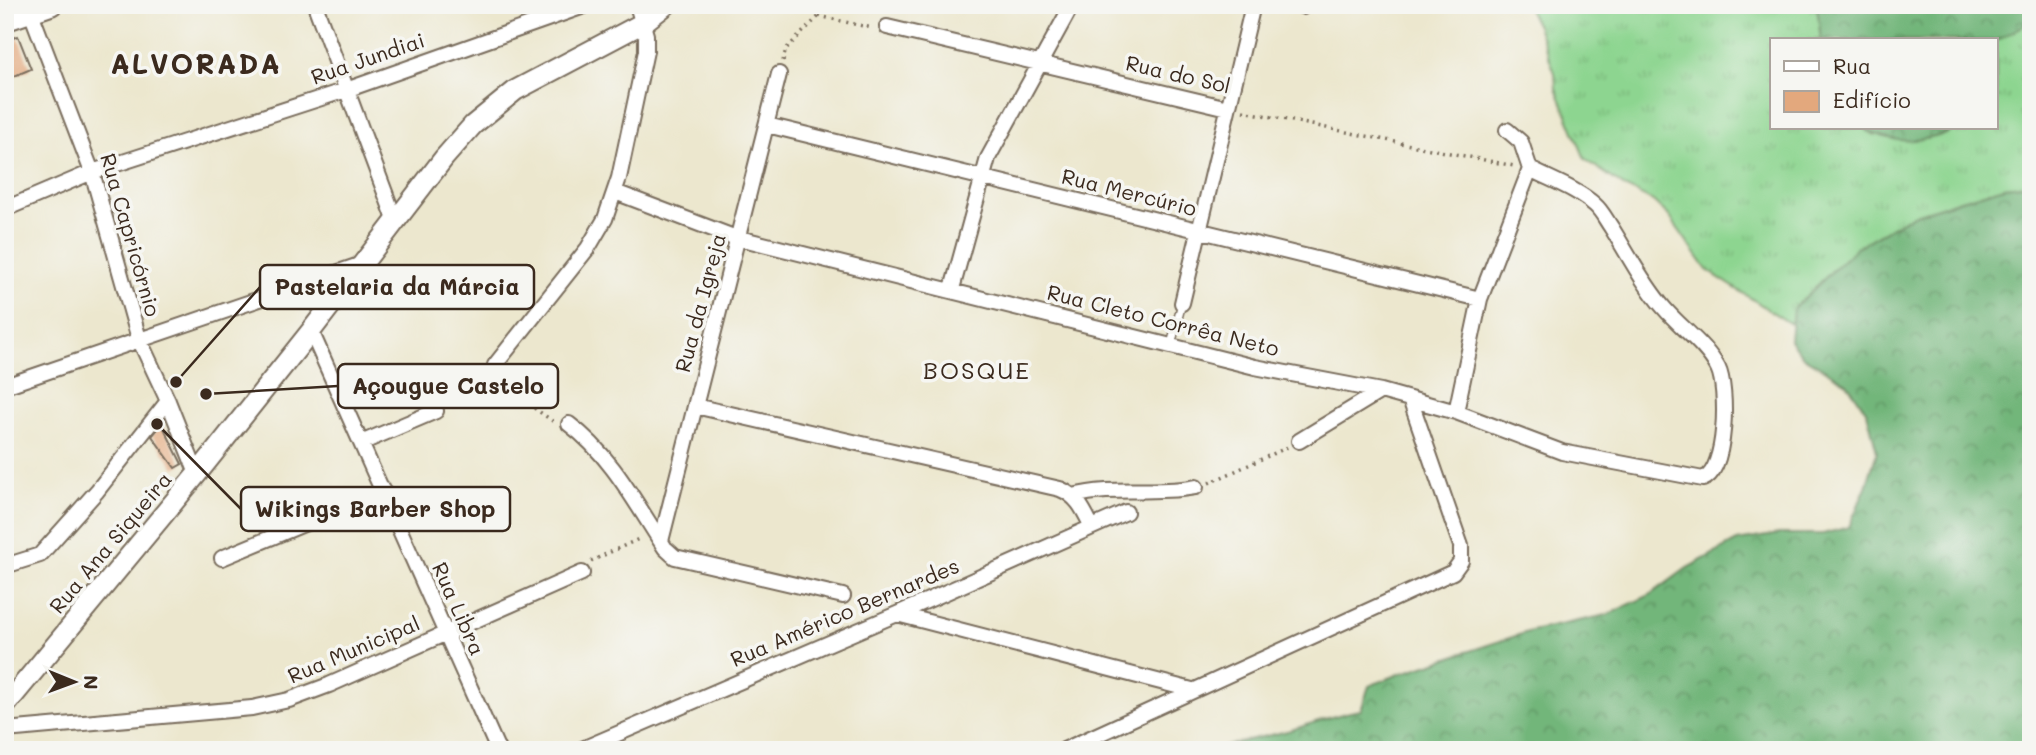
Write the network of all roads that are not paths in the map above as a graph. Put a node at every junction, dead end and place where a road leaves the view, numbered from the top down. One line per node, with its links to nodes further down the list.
1 (52, 5): 8 (street)
2 (315, 5): 15 (street)
3 (587, 5): 15 (street, Rua Jundiai)
4 (666, 5): 10 (street, Rua Ana Siqueira)
5 (1072, 5): 13 (street)
6 (1253, 5): 16 (street)
7 (1289, 5): 9 (lane)
8 (29, 10): 11 (street); 20 (street, Rua Capricórnio)
9 (1304, 11)
10 (640, 14): 22 (street); 24 (street, Rua Ana Siqueira)
11 (5, 21)
12 (887, 27): 13 (street, Rua do Sol)
13 (1039, 63): 16 (street, Rua do Sol); 21 (street)
14 (779, 74): 17 (street, Rua da Igreja)
15 (346, 90): 20 (street, Rua Jundiai); 24 (street)
16 (1228, 108): 25 (street)
17 (767, 125): 21 (street, Rua Mercúrio); 26 (street, Rua da Igreja)
18 (1507, 130): 19 (street)
19 (1530, 169): 29 (street); 41 (street, Rua Cleto Corrêa Neto)
20 (92, 172): 23 (street, Rua Jundiai); 32 (street, Rua Capricórnio)
21 (982, 177): 25 (street, Rua Mercúrio); 28 (street)
22 (615, 192): 26 (street, Rua Cleto Corrêa Neto); 34 (street)
23 (5, 208)
24 (396, 222): 27 (street, Rua Ana Siqueira)
25 (1199, 232): 29 (street, Rua Mercúrio); 30 (street)
26 (740, 238): 28 (street, Rua Cleto Corrêa Neto); 39 (street, Rua da Igreja)
27 (363, 264): 31 (street, Rua Ana Siqueira); 32 (street)
28 (952, 289): 33 (street, Rua Cleto Corrêa Neto)
29 (1480, 299): 41 (street)
30 (1182, 303): 33 (lane)
31 (312, 331): 44 (street, Rua Libra); 45 (street, Rua Ana Siqueira)
32 (139, 339): 35 (street); 38 (street, Rua Capricórnio)
33 (1171, 345): 36 (street, Rua Cleto Corrêa Neto)
34 (491, 370)
35 (5, 386)
36 (1381, 391): 37 (street, Rua Cleto Corrêa Neto); 43 (street)
37 (1410, 399): 41 (street, Rua Cleto Corrêa Neto); 58 (street)
38 (168, 401): 45 (street, Rua Capricórnio); 53 (street)
39 (695, 406): 48 (street); 51 (street, Rua da Igreja)
40 (435, 407): 44 (street)
41 (1456, 412)
42 (569, 424): 51 (street)
43 (1299, 441)
44 (361, 443): 47 (street, Rua Libra)
45 (197, 474): 59 (street, Rua Ana Siqueira)
46 (1196, 487): 48 (street)
47 (383, 491): 52 (street); 57 (street, Rua Libra)
48 (1073, 496): 50 (street)
49 (1126, 512): 50 (street, Rua Américo Bernardes)
50 (1092, 527): 56 (street, Rua Américo Bernardes)
51 (661, 541): 55 (street)
52 (222, 558)
53 (5, 566)
54 (582, 573): 57 (street, Rua Municipal)
55 (843, 596)
56 (897, 614): 58 (street); 62 (street, Rua Américo Bernardes)
57 (446, 634): 60 (street, Rua Municipal); 61 (street, Rua Libra)
58 (1192, 690): 63 (street)
59 (5, 706)
60 (5, 730)
61 (498, 750)
62 (580, 750)
63 (1064, 750)

